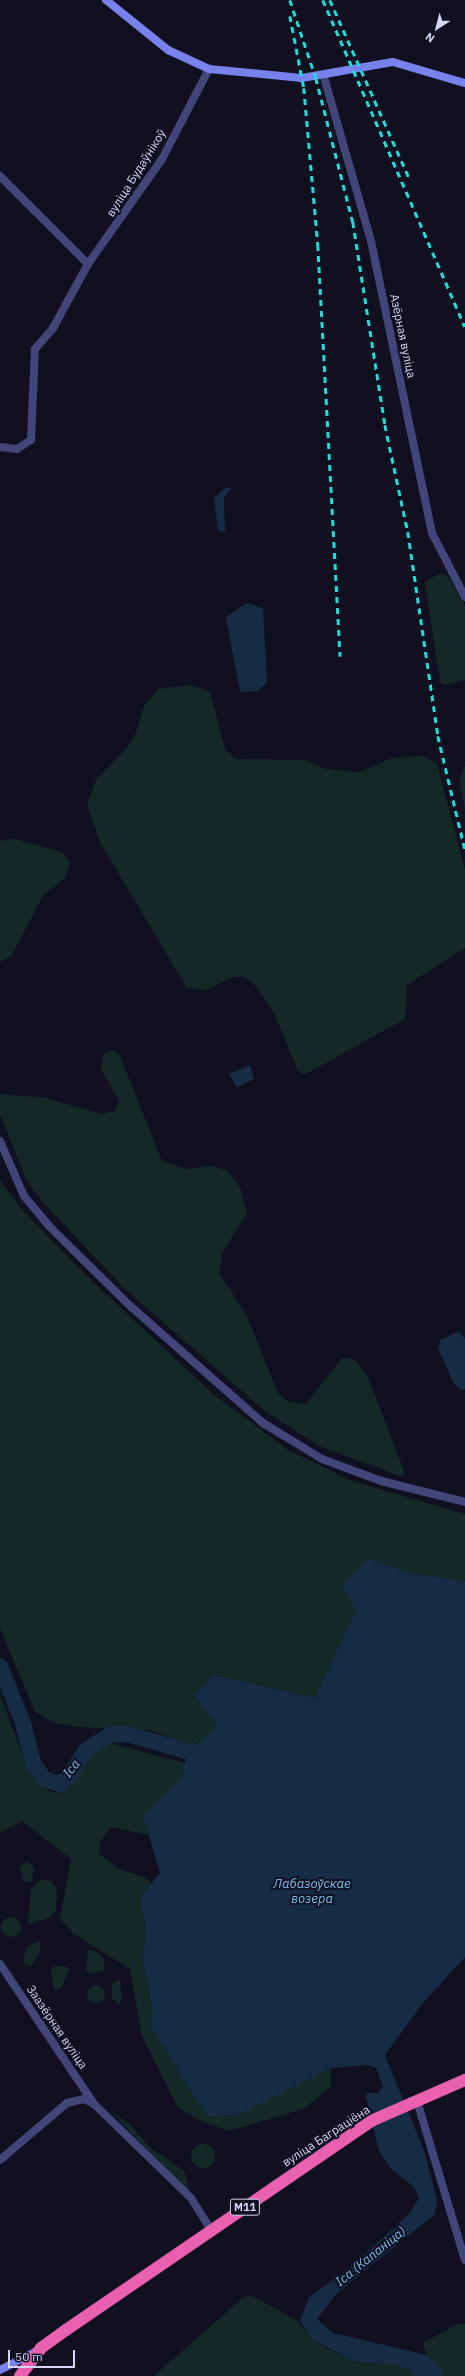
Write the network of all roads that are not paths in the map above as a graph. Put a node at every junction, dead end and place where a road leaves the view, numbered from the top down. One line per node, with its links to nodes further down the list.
1 (106, 0): 2 (street)
2 (209, 69): 3 (street); 6 (street, вуліца Будаўнікоў)
3 (324, 77): 4 (street); 8 (street, Азёрная вуліца)
4 (465, 83)
5 (0, 176): 6 (street)
6 (88, 264): 7 (street, вуліца Будаўнікоў)
7 (0, 447)
8 (465, 596)
9 (0, 1140): 10 (street)
10 (465, 1502)
11 (0, 1964): 14 (street, Заазёрная вуліца)
12 (465, 2080): 13 (highway, вуліца Баграціёна / М11)
13 (417, 2101): 16 (highway, вуліца Баграціёна / М11); 17 (street)
14 (94, 2104): 15 (street); 16 (street)
15 (0, 2160)
16 (211, 2230): 19 (highway, вуліца Баграціёна / М11)
17 (463, 2248): 18 (street)
18 (465, 2260)
19 (41, 2348): 20 (street); 21 (highway, М11)
20 (0, 2370)
21 (20, 2376)

